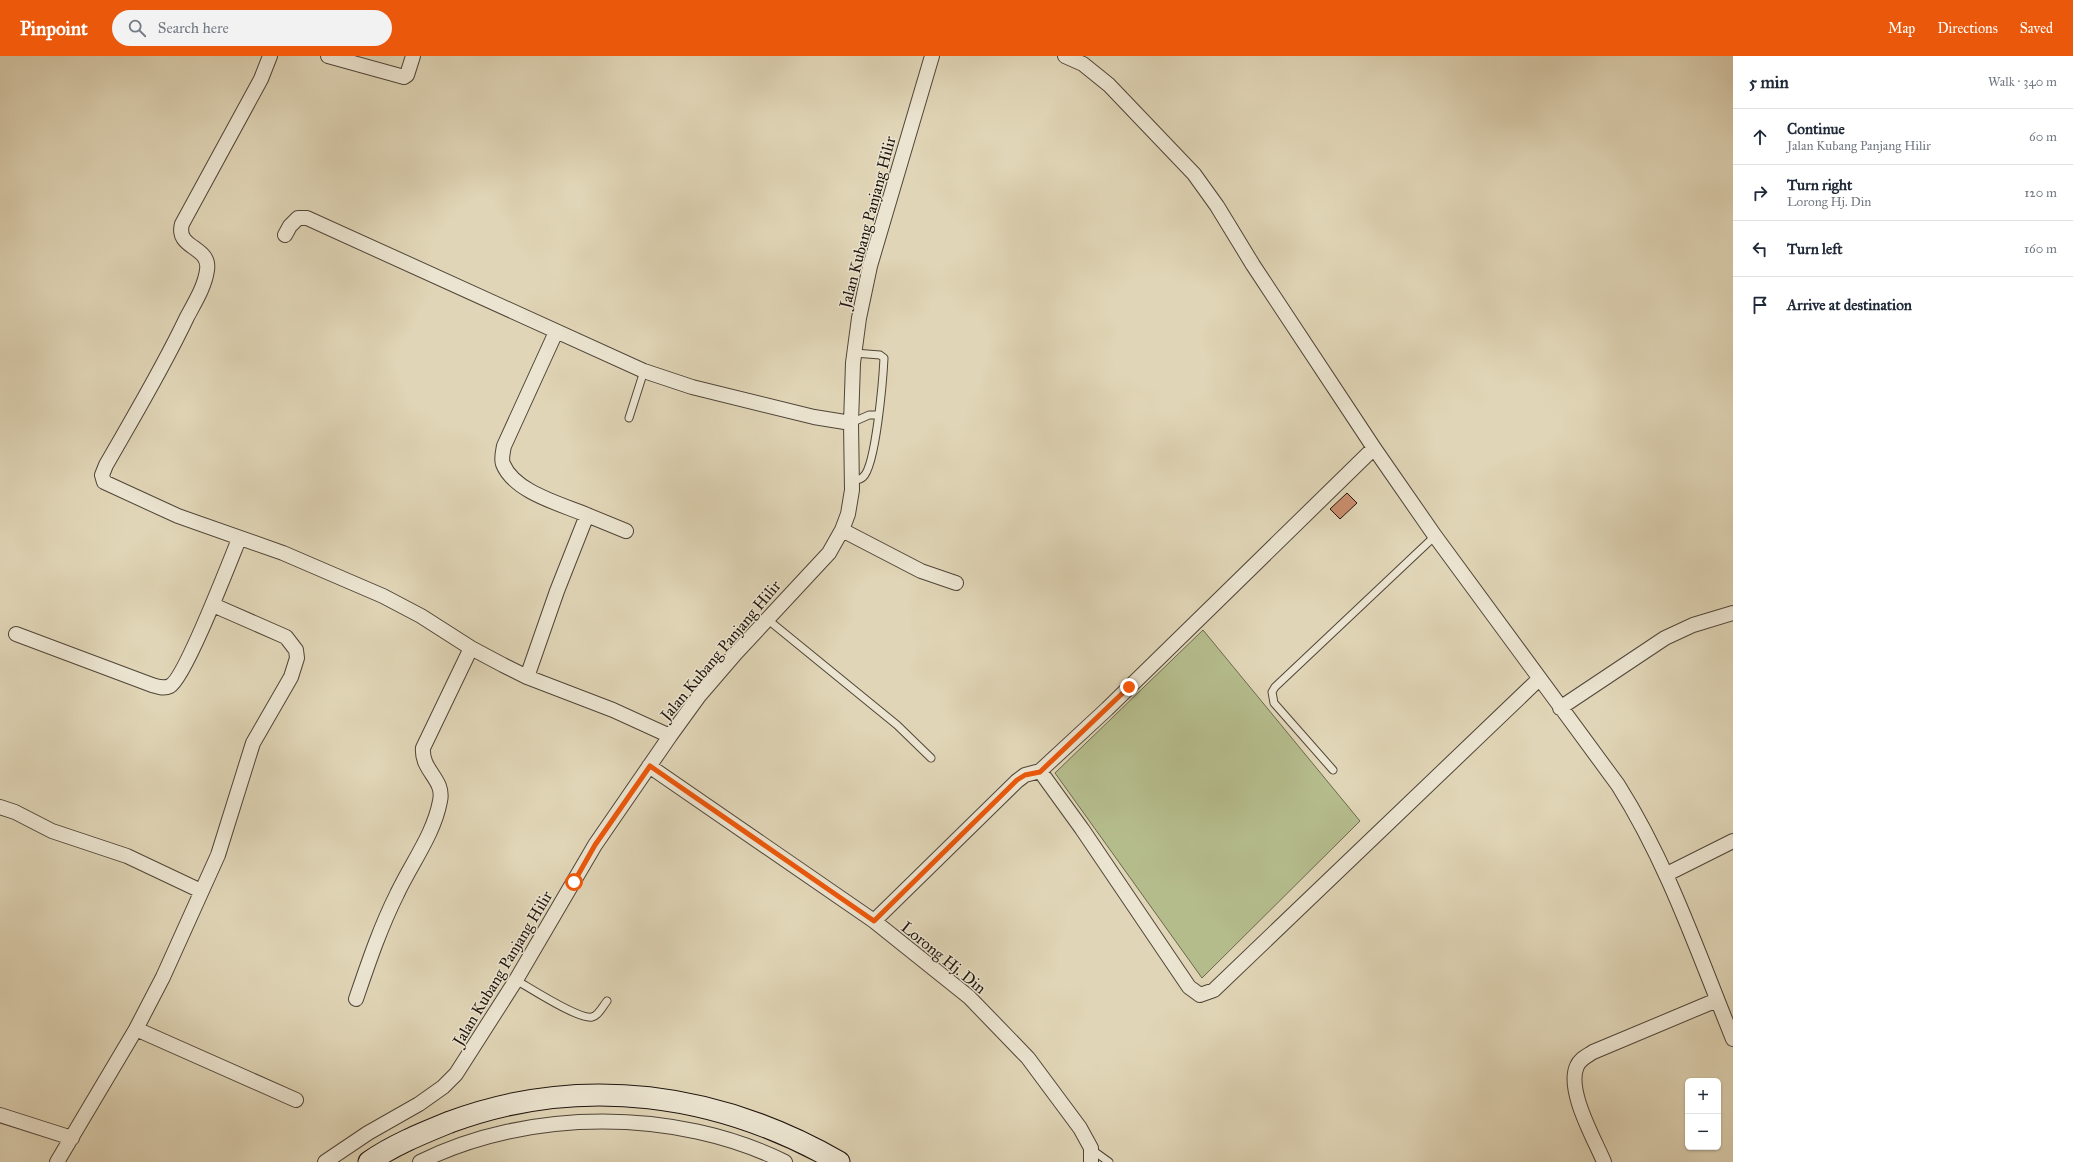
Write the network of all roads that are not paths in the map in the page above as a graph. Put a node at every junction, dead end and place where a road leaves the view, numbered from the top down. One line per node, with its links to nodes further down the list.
1 (270, 56): 19 (street)
2 (328, 56): 3 (street)
3 (413, 56)
4 (932, 56): 8 (street, Jalan Kubang Panjang Hilir)
5 (1065, 56): 13 (street)
6 (286, 235): 7 (street)
7 (556, 332): 9 (street); 15 (street)
8 (854, 353): 10 (lane); 12 (street, Jalan Kubang Panjang Hilir)
9 (644, 371): 11 (lane); 12 (street)
10 (878, 415): 12 (lane); 14 (lane)
11 (629, 418)
12 (851, 423): 14 (street, Jalan Kubang Panjang Hilir)
13 (1374, 448): 18 (street); 33 (street)
14 (852, 481): 16 (street, Jalan Kubang Panjang Hilir)
15 (586, 516): 17 (street); 26 (street)
16 (842, 530): 20 (street); 23 (street, Jalan Kubang Panjang Hilir)
17 (626, 531)
18 (1435, 536): 27 (street); 32 (lane)
19 (239, 539): 21 (street); 25 (street)
20 (956, 583)
21 (213, 605): 24 (street); 37 (street)
22 (1733, 613): 28 (street)
23 (767, 619): 29 (street, Jalan Kubang Panjang Hilir); 30 (lane)
24 (16, 634)
25 (471, 648): 26 (street); 40 (street)
26 (527, 677): 29 (street)
27 (1539, 679): 28 (street); 33 (street)
28 (1560, 708): 36 (street)
29 (670, 736): 31 (street, Jalan Kubang Panjang Hilir)
30 (931, 758)
31 (650, 766): 38 (street, Lorong Hj. Din); 39 (street, Jalan Kubang Panjang Hilir)
32 (1333, 770)
33 (1040, 772): 38 (street)
34 (0, 807): 37 (street)
35 (1733, 841): 36 (street)
36 (1667, 874): 41 (street)
37 (201, 891): 43 (street)
38 (874, 921): 48 (street, Lorong Hj. Din)
39 (516, 980): 42 (lane); 51 (street, Jalan Kubang Panjang Hilir)
40 (356, 999)
41 (1717, 1000): 44 (street); 57 (street)
42 (607, 1001)
43 (136, 1029): 45 (street); 47 (street)
44 (1733, 1039)
45 (296, 1100)
46 (0, 1115): 47 (street)
47 (72, 1138): 50 (street)
48 (1091, 1155): 56 (lane)
49 (762, 1157): 53 (street); 54 (street)
50 (57, 1162)
51 (325, 1162)
52 (369, 1162): 55 (main road)
53 (420, 1162)
54 (786, 1162)
55 (839, 1162)
56 (1109, 1162)
57 (1604, 1162)

